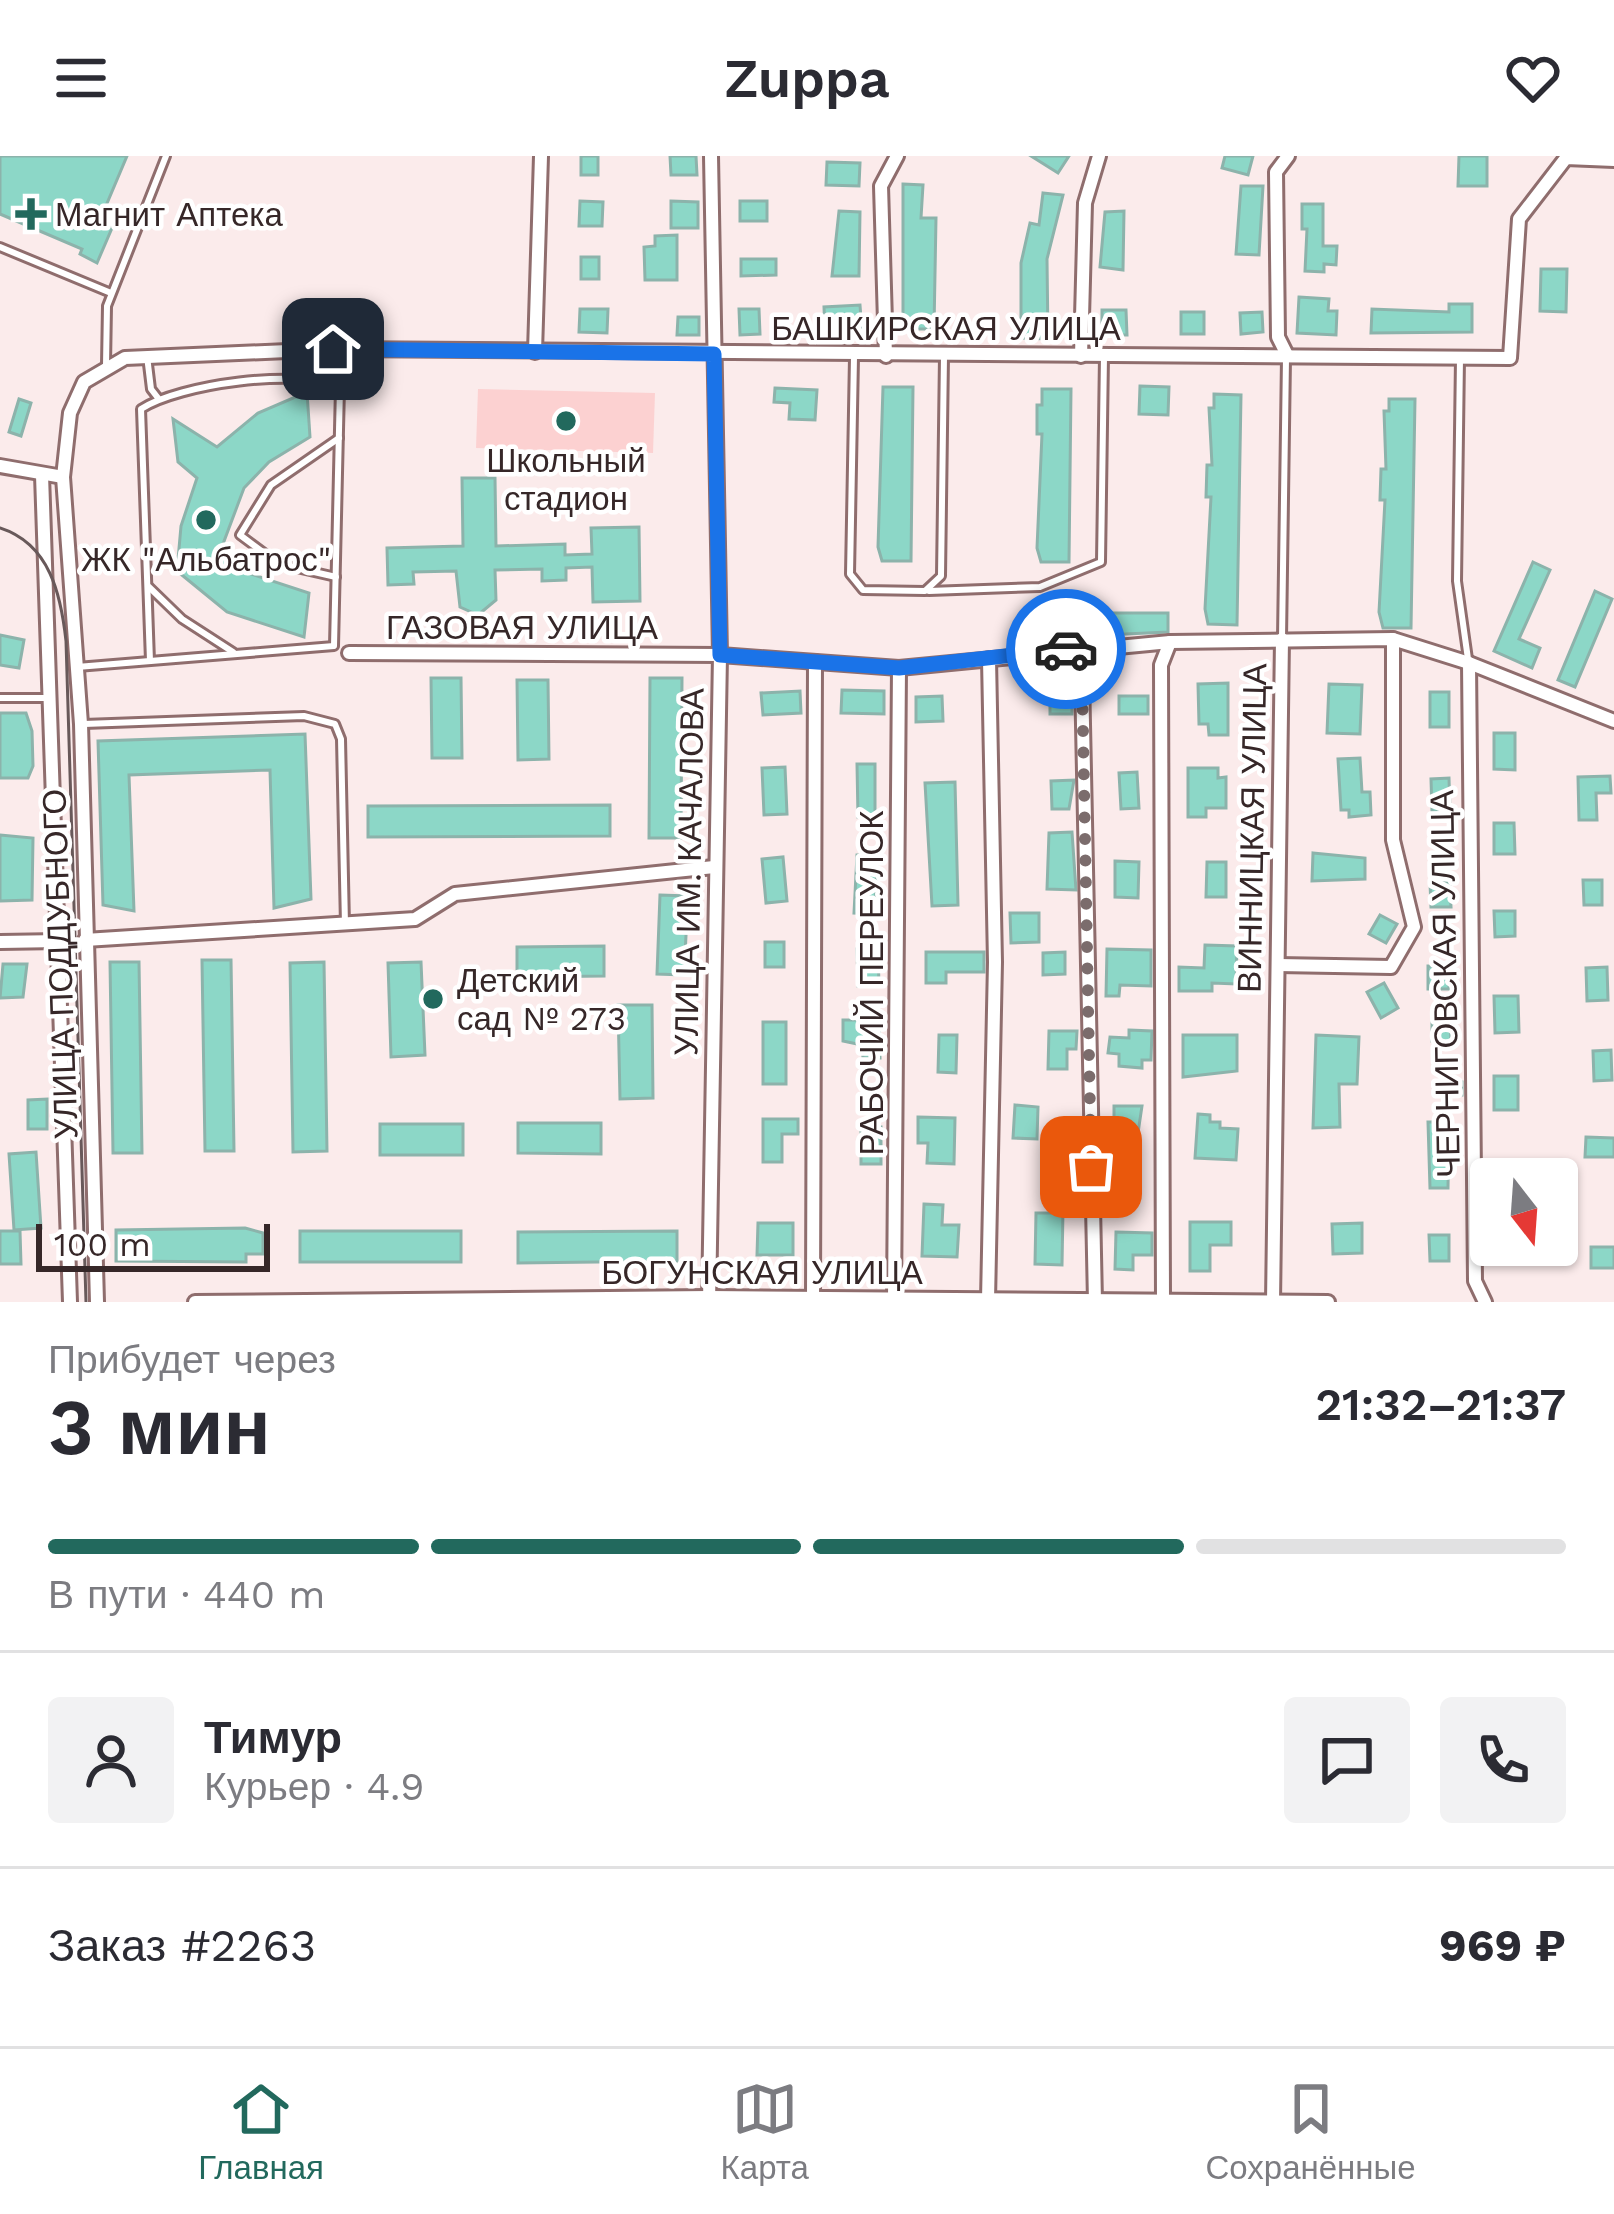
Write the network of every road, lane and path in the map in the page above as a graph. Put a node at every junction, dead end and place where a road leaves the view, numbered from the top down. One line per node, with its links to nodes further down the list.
1 (166, 156): 10 (lane)
2 (541, 156): 11 (street)
3 (711, 156): 13 (street, УЛИЦА ИМ. КАЧАЛОВА)
4 (897, 156): 16 (street)
5 (1099, 156): 18 (street)
6 (1288, 156): 14 (street)
7 (1566, 157): 8 (street, БАШКИРСКАЯ УЛИЦА); 20 (street, БАШКИРСКАЯ УЛИЦА)
8 (1614, 160)
9 (0, 248): 10 (lane)
10 (111, 293): 21 (lane)
11 (536, 352): 12 (street, БАШКИРСКАЯ УЛИЦА); 13 (street, БАШКИРСКАЯ УЛИЦА)
12 (147, 354): 21 (street, БАШКИРСКАЯ УЛИЦА); 22 (lane)
13 (714, 354): 15 (street, БАШКИРСКАЯ УЛИЦА); 36 (street, УЛИЦА ИМ. КАЧАЛОВА)
14 (1286, 355): 19 (street, БАШКИРСКАЯ УЛИЦА); 20 (street, БАШКИРСКАЯ УЛИЦА); 30 (lane, ВИННИЦКАЯ УЛИЦА)
15 (854, 356): 16 (street, БАШКИРСКАЯ УЛИЦА); 29 (lane)
16 (886, 356): 17 (street, БАШКИРСКАЯ УЛИЦА)
17 (944, 356): 18 (street, БАШКИРСКАЯ УЛИЦА); 29 (lane)
18 (1081, 356): 19 (street, БАШКИРСКАЯ УЛИЦА)
19 (1104, 356): 29 (lane)
20 (1460, 358): 40 (lane)
21 (106, 365): 26 (street)
22 (158, 398): 23 (lane); 28 (lane)
23 (339, 437): 27 (lane); 27 (lane)
24 (0, 466): 25 (street)
25 (42, 475): 26 (street); 44 (street, УЛИЦА ПОДДУБНОГО)
26 (63, 477): 41 (street, УЛИЦА ПОДДУБНОГО)
27 (336, 577): 35 (lane)
28 (148, 586): 35 (lane); 38 (lane)
29 (926, 592)
30 (1282, 639): 31 (street, ГАЗОВАЯ УЛИЦА); 32 (street, ГАЗОВАЯ УЛИЦА); 52 (street, ВИННИЦКАЯ УЛИЦА)
31 (1393, 639): 40 (street, ГАЗОВАЯ УЛИЦА); 52 (street)
32 (1170, 642): 33 (street, ГАЗОВАЯ УЛИЦА); 57 (street)
33 (1067, 649): 37 (street, ГАЗОВАЯ УЛИЦА); 63 (street)
34 (350, 652): 36 (street, ГАЗОВАЯ УЛИЦА)
35 (236, 653): 38 (lane)
36 (720, 655): 39 (street, ГАЗОВАЯ УЛИЦА); 47 (street, УЛИЦА ИМ. КАЧАЛОВА)
37 (989, 658): 42 (street, ГАЗОВАЯ УЛИЦА); 56 (street)
38 (150, 661): 41 (lane)
39 (815, 662): 42 (street, ГАЗОВАЯ УЛИЦА); 53 (street)
40 (1469, 663): 45 (street, ГАЗОВАЯ УЛИЦА); 65 (street, ЧЕРНИГОВСКАЯ УЛИЦА)
41 (76, 667): 46 (street, УЛИЦА ПОДДУБНОГО)
42 (899, 668): 55 (street, РАБОЧИЙ ПЕРЕУЛОК)
43 (0, 698): 44 (lane)
44 (51, 698): 50 (street, УЛИЦА ПОДДУБНОГО)
45 (1614, 721)
46 (81, 724): 48 (lane); 49 (street, УЛИЦА ПОДДУБНОГО)
47 (714, 867): 48 (street); 54 (street, УЛИЦА ИМ. КАЧАЛОВА)
48 (345, 926): 49 (street)
49 (85, 940): 61 (street, УЛИЦА ПОДДУБНОГО)
50 (60, 941): 51 (street); 60 (street, УЛИЦА ПОДДУБНОГО)
51 (0, 942)
52 (1278, 965): 59 (street, ВИННИЦКАЯ УЛИЦА)
53 (813, 1299): 54 (street, БОГУНСКАЯ УЛИЦА); 55 (street, БОГУНСКАЯ УЛИЦА)
54 (709, 1300): 58 (street, БОГУНСКАЯ УЛИЦА)
55 (896, 1300): 56 (street, БОГУНСКАЯ УЛИЦА)
56 (988, 1300): 63 (street, БОГУНСКАЯ УЛИЦА)
57 (1163, 1300): 59 (street, БОГУНСКАЯ УЛИЦА); 63 (street, БОГУНСКАЯ УЛИЦА)
58 (479, 1301): 62 (street, БОГУНСКАЯ УЛИЦА)
59 (1273, 1301): 64 (street, БОГУНСКАЯ УЛИЦА)
60 (70, 1302)
61 (97, 1302)
62 (195, 1302)
63 (1095, 1302)
64 (1328, 1302)
65 (1485, 1302)

